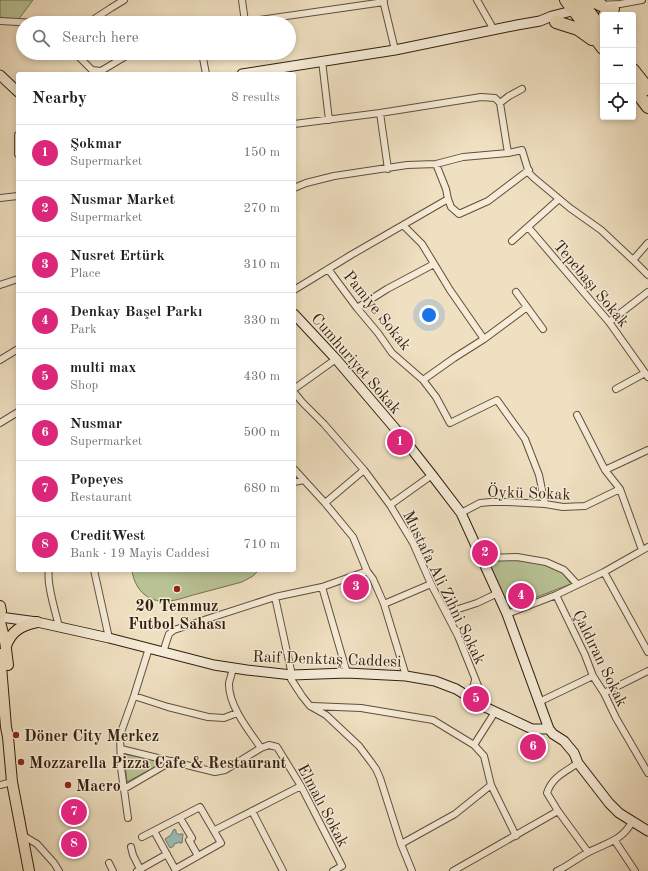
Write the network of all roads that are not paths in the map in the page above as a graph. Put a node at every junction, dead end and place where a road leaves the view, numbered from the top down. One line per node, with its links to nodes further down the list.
1 (124, 0): 8 (street)
2 (242, 0): 9 (street)
3 (477, 0): 16 (street)
4 (566, 0): 7 (highway)
5 (642, 0): 7 (street)
6 (384, 1): 10 (street); 19 (street)
7 (594, 8): 12 (street); 14 (street); 15 (highway); 17 (highway)
8 (99, 16)
9 (242, 16)
10 (287, 16)
11 (0, 21): 13 (street)
12 (540, 21): 14 (street); 16 (street)
13 (16, 22)
14 (556, 22): 18 (highway)
15 (600, 23)
16 (494, 30): 19 (street)
17 (600, 37)
18 (600, 46)
19 (395, 50): 23 (street)
20 (82, 60): 21 (street)
21 (119, 60)
22 (203, 60): 24 (street)
23 (322, 61): 25 (street); 35 (street)
24 (206, 72)
25 (254, 72)
26 (636, 74): 29 (highway)
27 (0, 75): 30 (street)
28 (522, 89): 32 (street)
29 (648, 89)
30 (16, 90)
31 (636, 91): 33 (highway)
32 (500, 103): 34 (street); 37 (street)
33 (648, 107)
34 (380, 113): 35 (street); 39 (street)
35 (329, 120): 36 (street)
36 (296, 124)
37 (508, 153): 38 (street); 40 (street)
38 (436, 164): 39 (street); 44 (street)
39 (388, 169): 41 (street)
40 (529, 170): 44 (street); 45 (street)
41 (296, 187)
42 (16, 196): 43 (street)
43 (0, 198)
44 (448, 199): 46 (street)
45 (559, 199): 47 (street); 50 (street)
46 (403, 225): 51 (street); 52 (street)
47 (528, 227): 48 (street); 62 (street, Tepebaşı Sokak)
48 (512, 241)
49 (648, 243): 50 (street)
50 (633, 260): 53 (street)
51 (434, 264): 60 (street); 64 (street)
52 (328, 269): 56 (street); 60 (street, Pamiye Sokak)
53 (648, 275)
54 (16, 280): 55 (street)
55 (0, 285)
56 (296, 289)
57 (516, 292): 59 (street)
58 (648, 292): 62 (street)
59 (527, 307): 63 (street); 64 (street)
60 (357, 308): 69 (street, Pamiye Sokak)
61 (296, 316): 66 (street, Cumhuriyet Sokak)
62 (610, 322): 68 (street, Tepebaşı Sokak)
63 (543, 329)
64 (484, 339): 69 (street)
65 (16, 350): 67 (street)
66 (336, 359): 70 (street); 80 (street, Cumhuriyet Sokak)
67 (0, 360)
68 (646, 375): 71 (street)
69 (424, 380): 85 (street, Pamiye Sokak)
70 (296, 388)
71 (616, 389)
72 (296, 394): 77 (street, Mustafa Ali Zihni Sokak)
73 (16, 413): 75 (street)
74 (577, 415): 78 (street)
75 (0, 423)
76 (648, 450): 78 (street)
77 (364, 470): 84 (street); 86 (street, Mustafa Ali Zihni Sokak)
78 (605, 470): 83 (street)
79 (296, 471): 81 (street)
80 (432, 475): 86 (street); 87 (street, Cumhuriyet Sokak)
81 (304, 480): 82 (street); 84 (street)
82 (296, 482)
83 (620, 489): 85 (street, Öykü Sokak); 88 (street)
84 (325, 503): 90 (street)
85 (545, 504): 87 (street, Öykü Sokak)
86 (390, 505): 94 (street, Mustafa Ali Zihni Sokak)
87 (461, 513): 89 (street, Cumhuriyet Sokak)
88 (645, 548): 93 (street)
89 (481, 558): 95 (street); 97 (street, Cumhuriyet Sokak)
90 (367, 571): 96 (street); 100 (street)
91 (48, 572): 106 (street)
92 (94, 572): 107 (street)
93 (604, 572): 95 (street); 111 (street)
94 (431, 584): 100 (street); 102 (street, Mustafa Ali Zihni Sokak)
95 (577, 584): 98 (street)
96 (322, 587): 99 (street); 114 (street)
97 (498, 593): 102 (street); 103 (street, Cumhuriyet Sokak)
98 (556, 595): 103 (street); 117 (street, Çaldıran Sokak)
99 (275, 597): 110 (street); 115 (street)
100 (384, 604): 116 (street)
101 (0, 611): 105 (street, Raif Denktaş Caddesi)
102 (446, 613): 118 (street, Mustafa Ali Zihni Sokak)
103 (507, 614): 123 (street, Cumhuriyet Sokak)
104 (0, 622): 109 (main road)
105 (37, 622): 106 (street, Raif Denktaş Caddesi); 109 (main road)
106 (59, 627): 107 (street, Raif Denktaş Caddesi)
107 (109, 638): 108 (street, Raif Denktaş Caddesi)
108 (149, 648): 110 (street, Raif Denktaş Caddesi); 121 (street)
109 (3, 650): 119 (main road); 131 (main road)
110 (163, 652): 112 (street, Raif Denktaş Caddesi)
111 (648, 652)
112 (233, 668): 115 (street, Raif Denktaş Caddesi); 127 (street)
113 (648, 671): 120 (street)
114 (347, 673): 115 (street, Raif Denktaş Caddesi); 116 (street, Raif Denktaş Caddesi)
115 (292, 674): 124 (street)
116 (406, 676): 122 (street, Raif Denktaş Caddesi)
117 (593, 676): 120 (street, Çaldıran Sokak); 123 (street)
118 (475, 678): 122 (street); 126 (street, Mustafa Ali Zihni Sokak)
119 (2, 691): 125 (main road)
120 (604, 693): 137 (street, Çaldıran Sokak)
121 (134, 696): 127 (street); 134 (street)
122 (468, 697): 126 (street, Raif Denktaş Caddesi)
123 (539, 702): 128 (street, Cumhuriyet Sokak)
124 (310, 706): 132 (street); 155 (street)
125 (2, 709): 131 (main road)
126 (491, 710): 129 (street, Raif Denktaş Caddesi); 132 (street)
127 (237, 713): 133 (street)
128 (545, 719): 129 (street, Raif Denktaş Caddesi); 130 (street, Cumhuriyet Sokak)
129 (512, 720): 130 (street, Raif Denktaş Caddesi)
130 (548, 729): 136 (street)
131 (8, 737): 138 (main road)
132 (474, 745): 141 (street)
133 (261, 748): 135 (street); 140 (street, Elmalı Sokak)
134 (121, 749): 135 (street); 142 (street)
135 (172, 761): 142 (street)
136 (578, 763): 144 (street); 147 (street)
137 (648, 773)
138 (12, 782): 139 (street); 151 (main road)
139 (0, 785)
140 (301, 786): 143 (street); 167 (street, Elmalı Sokak)
141 (491, 786): 152 (street); 155 (street)
142 (124, 789): 145 (street)
143 (252, 811): 148 (street); 166 (street)
144 (558, 811): 152 (street); 157 (street)
145 (128, 818)
146 (180, 818): 149 (street); 159 (street); 159 (street)
147 (632, 822): 150 (street); 154 (street)
148 (217, 829)
149 (154, 831): 153 (street); 158 (street)
150 (648, 831)
151 (22, 835): 163 (main road); 164 (street)
152 (516, 836): 169 (street)
153 (142, 837)
154 (615, 841): 157 (street); 171 (street)
155 (401, 844): 168 (street)
156 (131, 847): 162 (street)
157 (588, 852): 161 (street)
158 (167, 854): 159 (street); 162 (street)
159 (198, 856)
160 (109, 863): 165 (street)
161 (569, 868): 170 (street)
162 (139, 870)
163 (29, 871)
164 (59, 871)
165 (113, 871)
166 (283, 871)
167 (333, 871)
168 (412, 871)
169 (453, 871)
170 (557, 871)
171 (636, 871)

